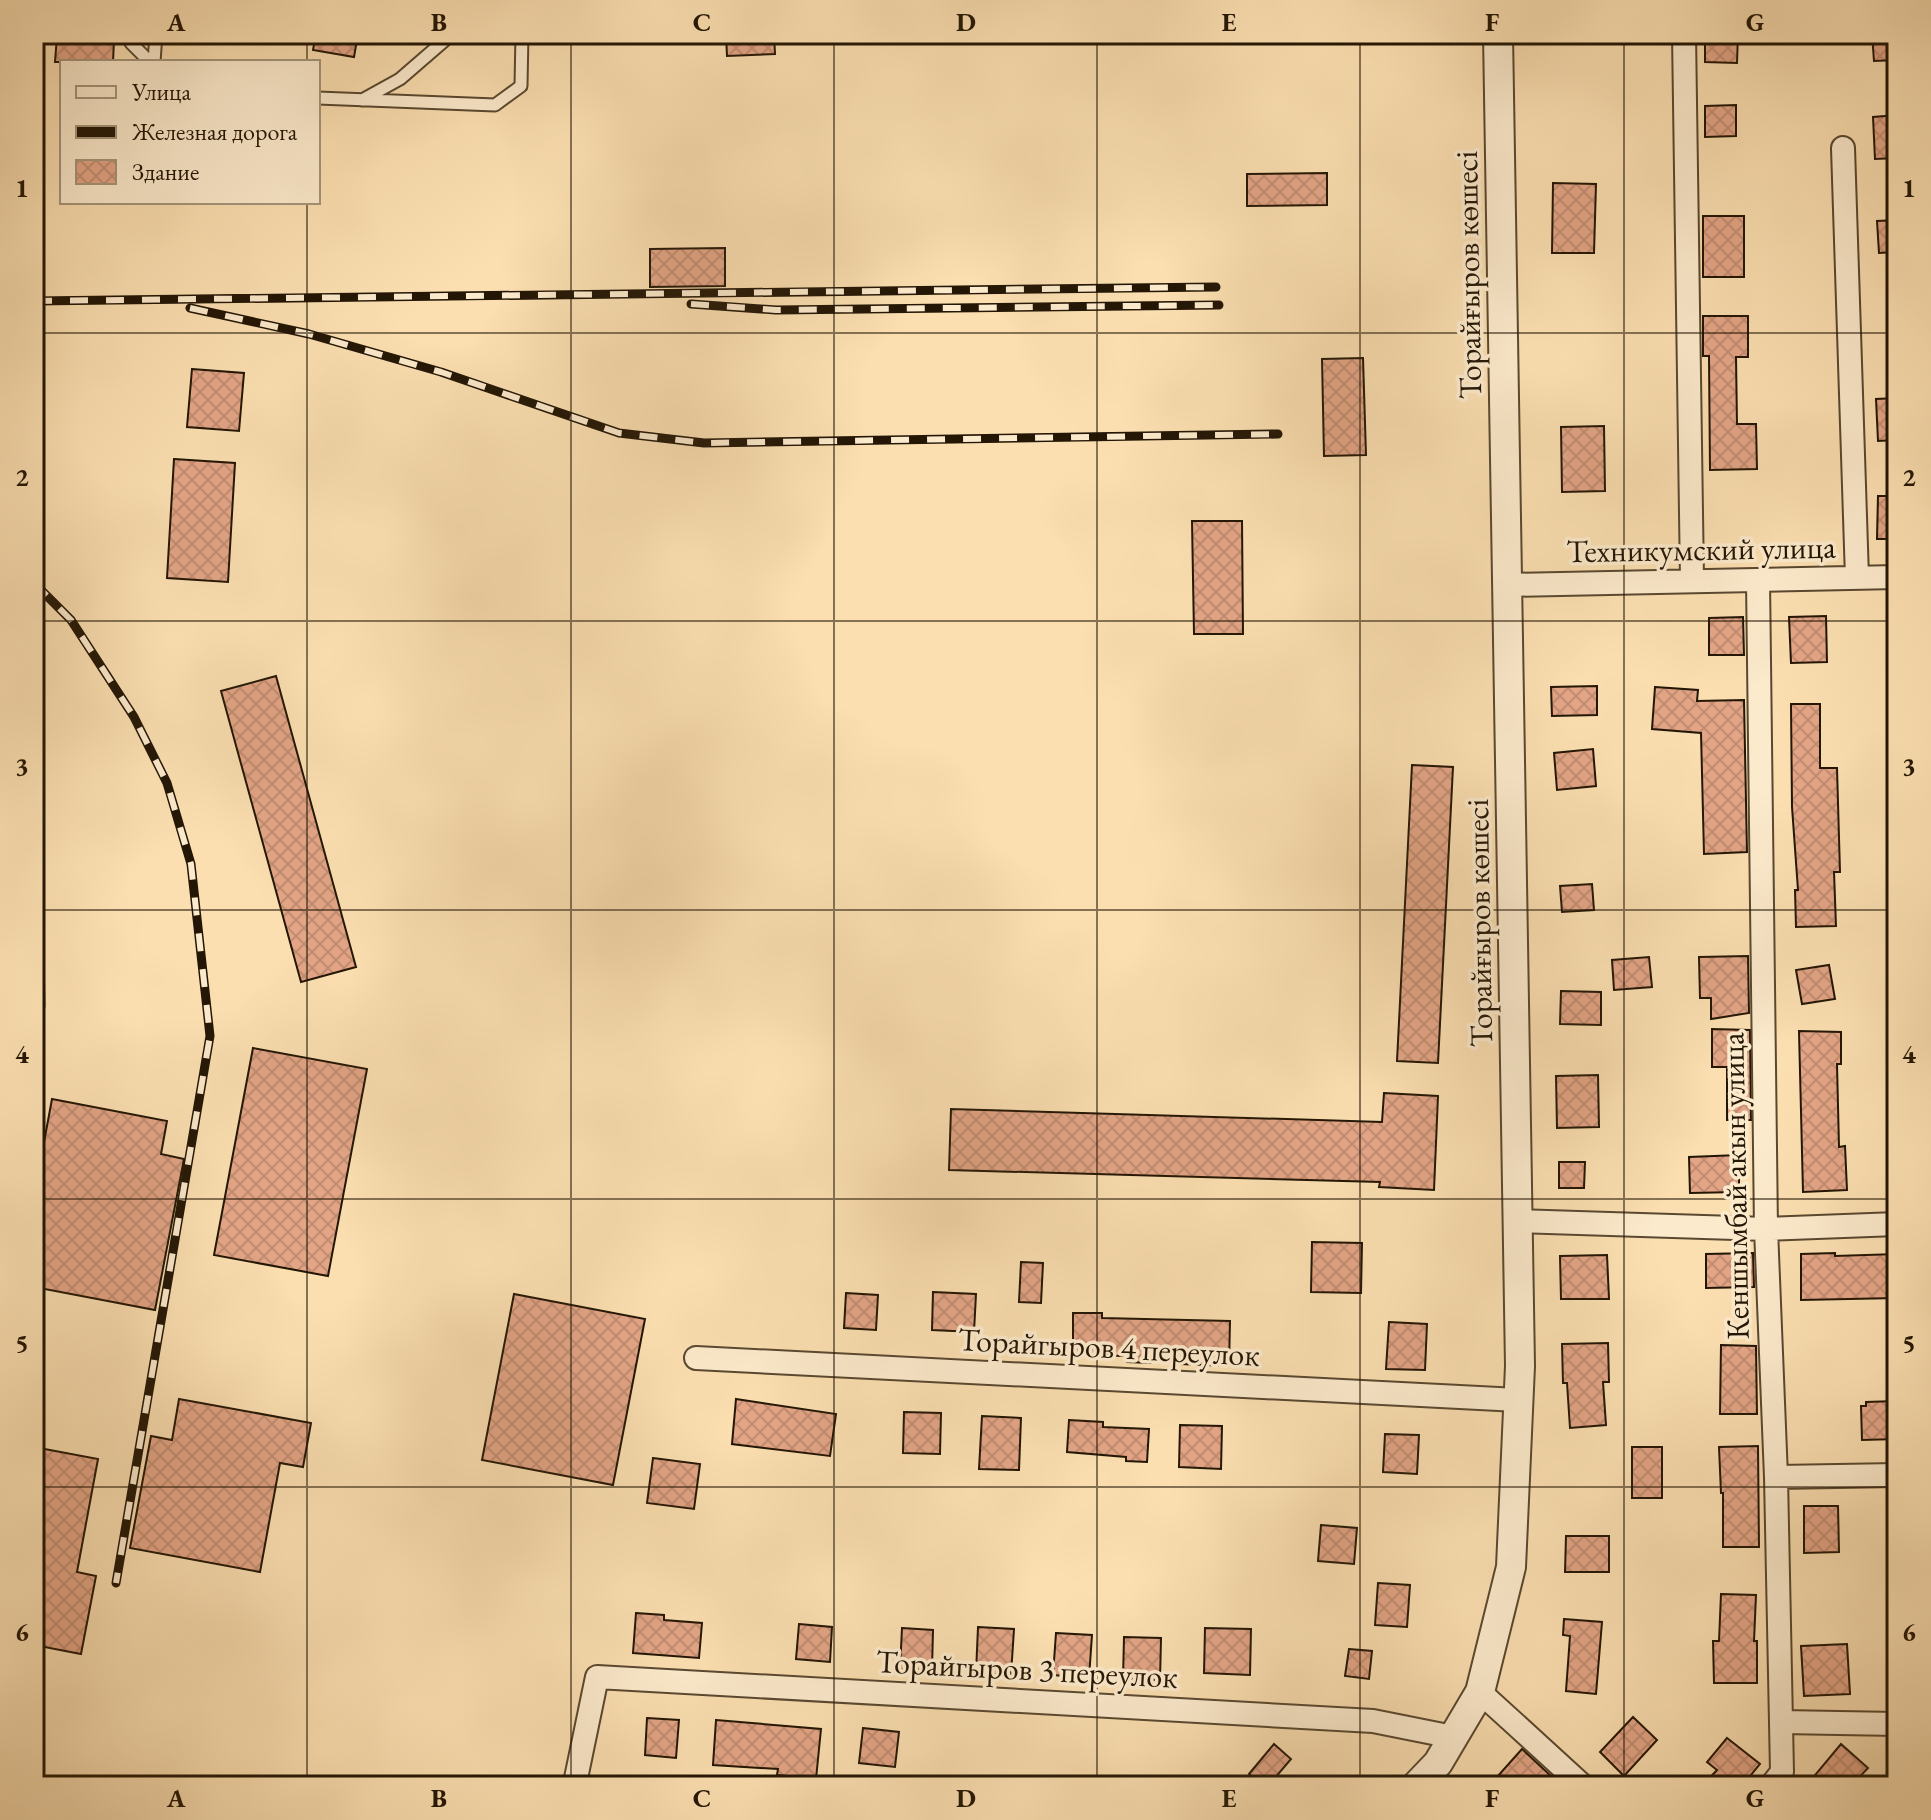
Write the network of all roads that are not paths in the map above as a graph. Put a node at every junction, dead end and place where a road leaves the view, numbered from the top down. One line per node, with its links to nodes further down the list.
1 (131, 34): 7 (lane)
2 (156, 34): 8 (lane)
3 (452, 34): 10 (lane)
4 (522, 34): 10 (lane)
5 (1498, 34): 16 (street, Торайғыров көшесі)
6 (1684, 34): 15 (street)
7 (150, 60)
8 (152, 60)
9 (320, 98): 10 (lane)
10 (361, 100)
11 (1843, 148): 13 (street)
12 (1897, 577): 13 (street, Техникумский улица)
13 (1857, 578): 14 (street, Техникумский улица)
14 (1758, 580): 15 (street, Техникумский улица); 21 (street, Кеншымбай акын улица)
15 (1692, 581): 16 (street, Техникумский улица)
16 (1507, 585): 19 (street, Торайғыров көшесі)
17 (34, 949): 18 (lane)
18 (38, 1006)
19 (1518, 1221): 21 (street); 23 (street, Торайғыров көшесі)
20 (1897, 1224): 21 (street)
21 (1766, 1229): 25 (street, Кеншымбай акын улица)
22 (696, 1358): 23 (street, Торайгыров 4 переулок)
23 (1518, 1400): 26 (street, Торайғыров көшесі)
24 (1897, 1475): 25 (street)
25 (1776, 1477): 27 (street, Кеншымбай акын улица)
26 (1480, 1692): 29 (street, Торайғыров көшесі); 32 (street)
27 (1781, 1722): 28 (street); 33 (street, Кеншымбай акын улица)
28 (1897, 1724)
29 (1453, 1737): 30 (street, Торайгыров 3 переулок); 31 (street, Торайғыров көшесі)
30 (578, 1786)
31 (1416, 1786)
32 (1583, 1786)
33 (1771, 1786)

